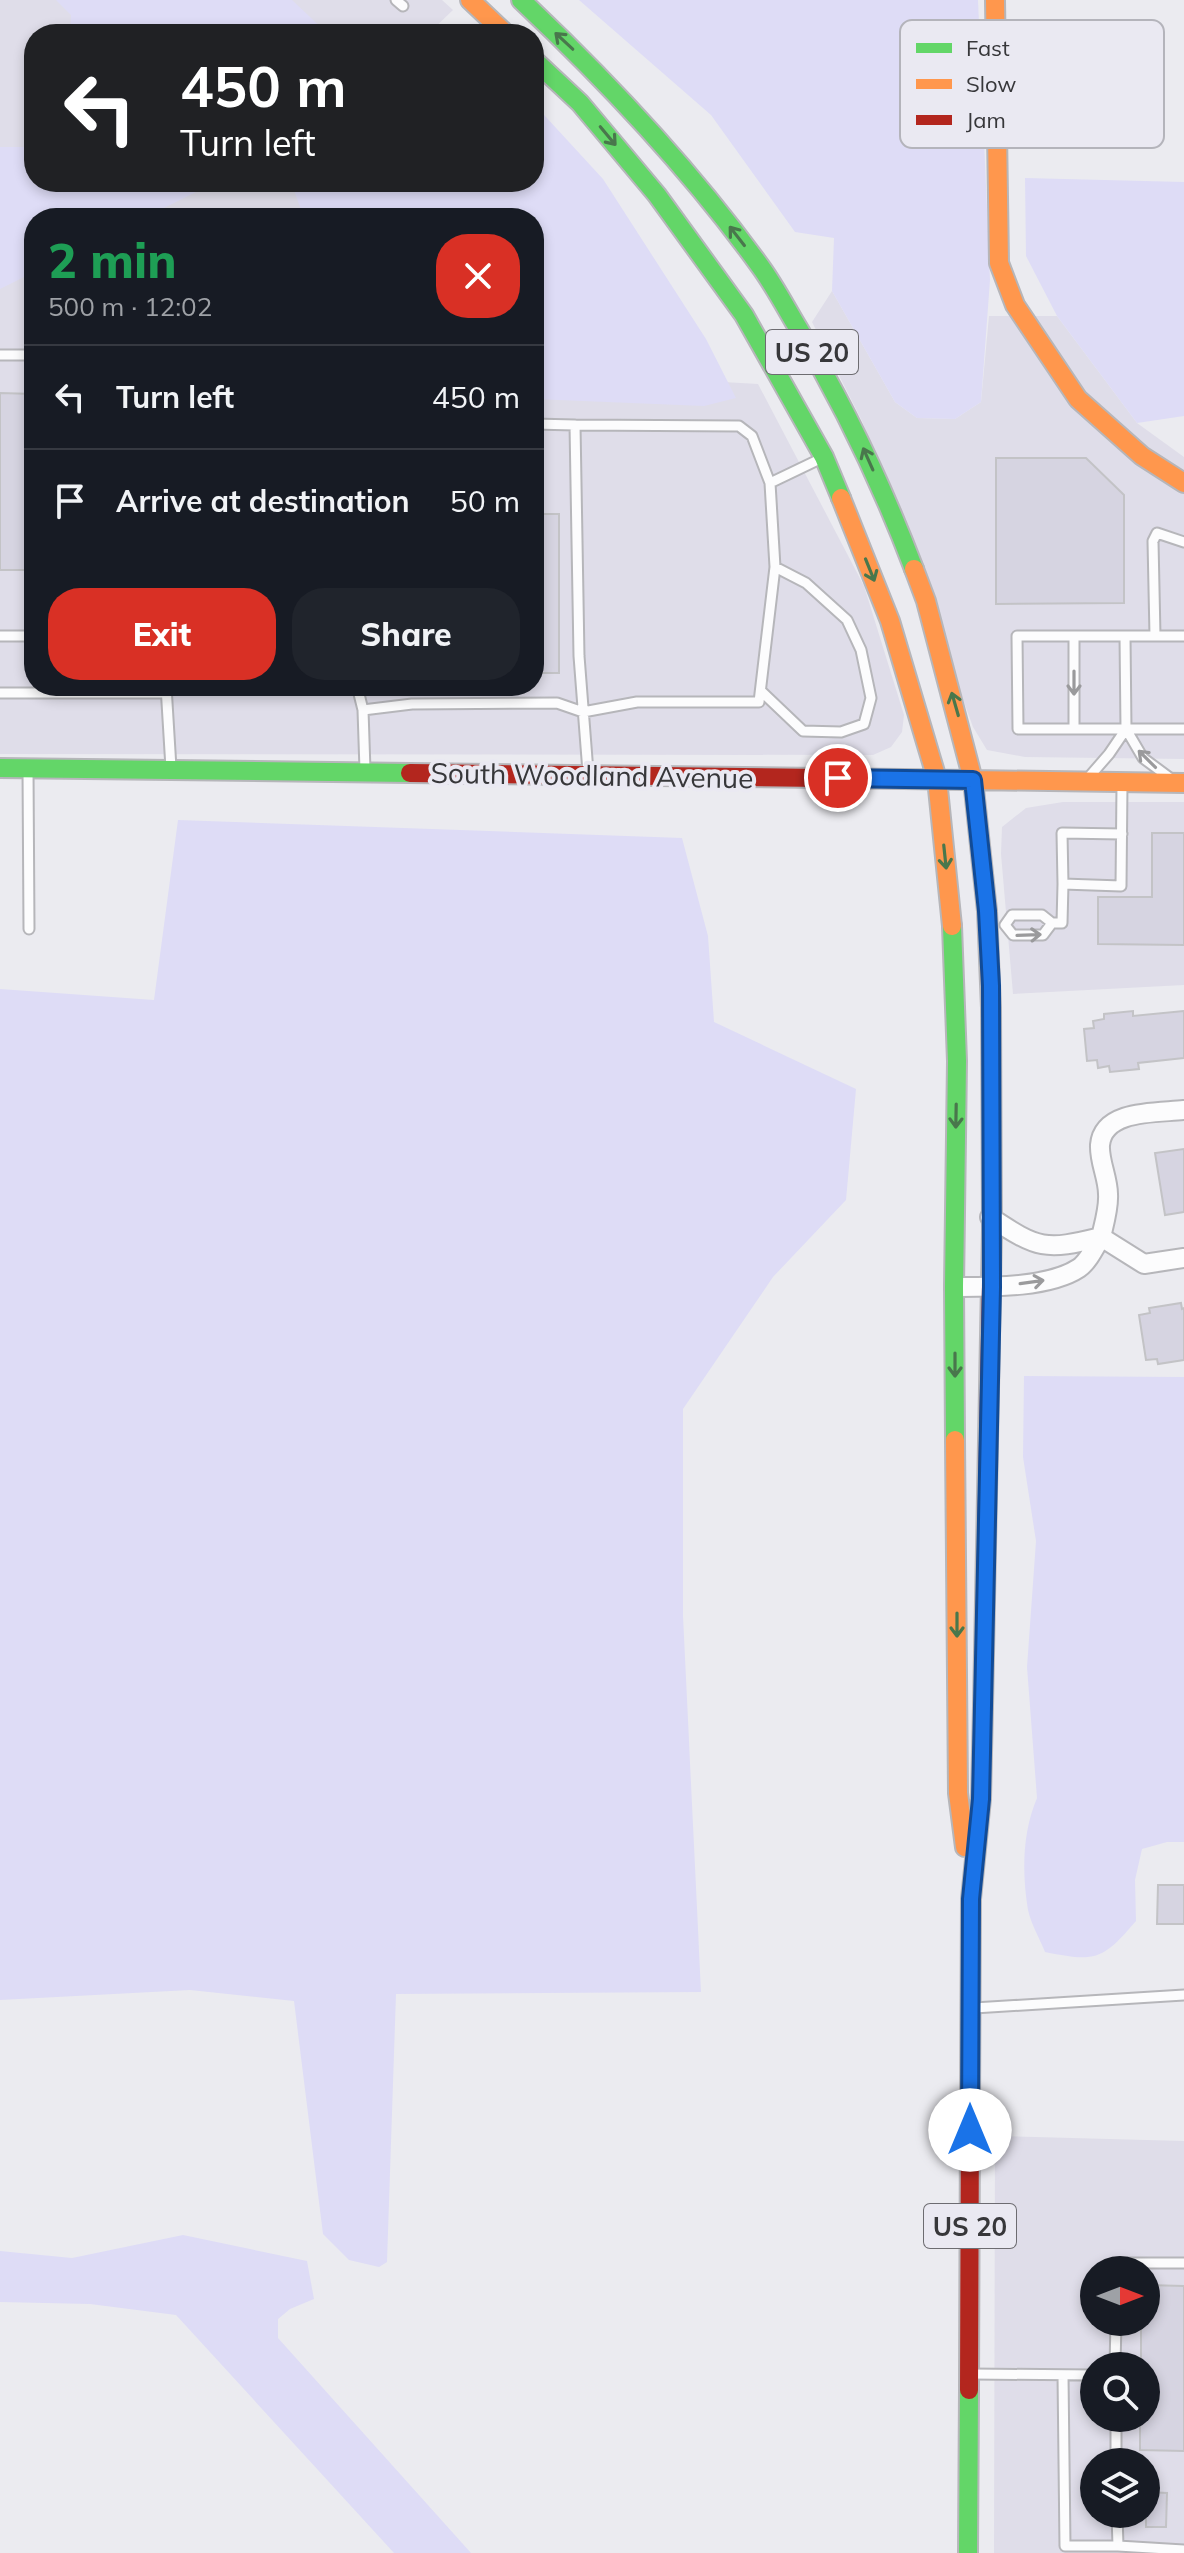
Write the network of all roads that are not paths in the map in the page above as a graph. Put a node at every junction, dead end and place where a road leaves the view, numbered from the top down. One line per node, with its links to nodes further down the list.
1 (470, 0): 5 (main road)
2 (521, 0): 39 (main road, US 20, one-way to 2)
3 (995, 0): 4 (main road)
4 (995, 20)
5 (495, 24)
6 (544, 69): 12 (main road, US 20, one-way to 12)
7 (997, 148): 14 (main road)
8 (0, 355): 9 (lane)
9 (24, 355)
10 (544, 424): 11 (lane)
11 (575, 425): 13 (lane); 29 (lane)
12 (824, 457): 13 (lane); 38 (main road, US 20, one-way to 38)
13 (770, 483): 16 (lane)
14 (1184, 483)
15 (1184, 542): 21 (lane)
16 (775, 567): 23 (lane); 23 (lane)
17 (0, 636): 18 (lane)
18 (24, 636)
19 (1074, 636): 20 (lane); 30 (lane, one-way to 30); 30 (lane)
20 (1125, 636): 21 (lane); 31 (lane)
21 (1155, 636): 22 (lane)
22 (1184, 636)
23 (761, 691): 29 (lane)
24 (24, 692): 25 (lane)
25 (0, 693)
26 (167, 696): 35 (lane)
27 (360, 696): 28 (lane)
28 (363, 710): 29 (lane); 36 (lane)
29 (583, 712): 37 (lane)
30 (1074, 729): 31 (lane)
31 (1126, 729): 32 (lane); 40 (lane); 42 (lane, one-way to 31)
32 (1184, 729)
33 (0, 768): 34 (main road, South Woodland Avenue)
34 (28, 769): 35 (main road, South Woodland Avenue); 47 (lane)
35 (172, 771): 36 (main road, South Woodland Avenue)
36 (365, 773): 37 (main road, South Woodland Avenue)
37 (588, 775): 38 (main road, South Woodland Avenue)
38 (937, 779): 39 (main road, South Woodland Avenue); 52 (main road, US 20, one-way to 52)
39 (973, 780): 40 (main road, South Woodland Avenue); 46 (main road, US 20)
40 (1085, 781): 41 (main road, South Woodland Avenue)
41 (1122, 782): 42 (main road, South Woodland Avenue); 43 (lane)
42 (1180, 783)
43 (1122, 834): 44 (lane); 44 (lane)
44 (1063, 884): 45 (lane)
45 (1052, 923): 46 (lane); 46 (lane, one-way to 45)
46 (996, 926): 49 (main road, US 20)
47 (29, 929)
48 (1184, 1110): 50 (street)
49 (990, 1217): 50 (street); 53 (main road, US 20)
50 (1101, 1237): 51 (street); 53 (street, one-way to 50)
51 (1184, 1258)
52 (954, 1287): 53 (street); 54 (main road, US 20, one-way to 54)
53 (992, 1287): 54 (main road, US 20)
54 (971, 1899): 56 (main road, US 20)
55 (1184, 1995): 56 (lane)
56 (971, 2008): 59 (main road, US 20)
57 (1160, 2263): 58 (lane)
58 (1184, 2263)
59 (969, 2374): 60 (lane); 65 (main road, US 20)
60 (1063, 2375): 61 (lane); 63 (lane)
61 (1080, 2375)
62 (1117, 2528): 63 (lane)
63 (1118, 2546): 64 (lane)
64 (1184, 2550)
65 (968, 2553)

